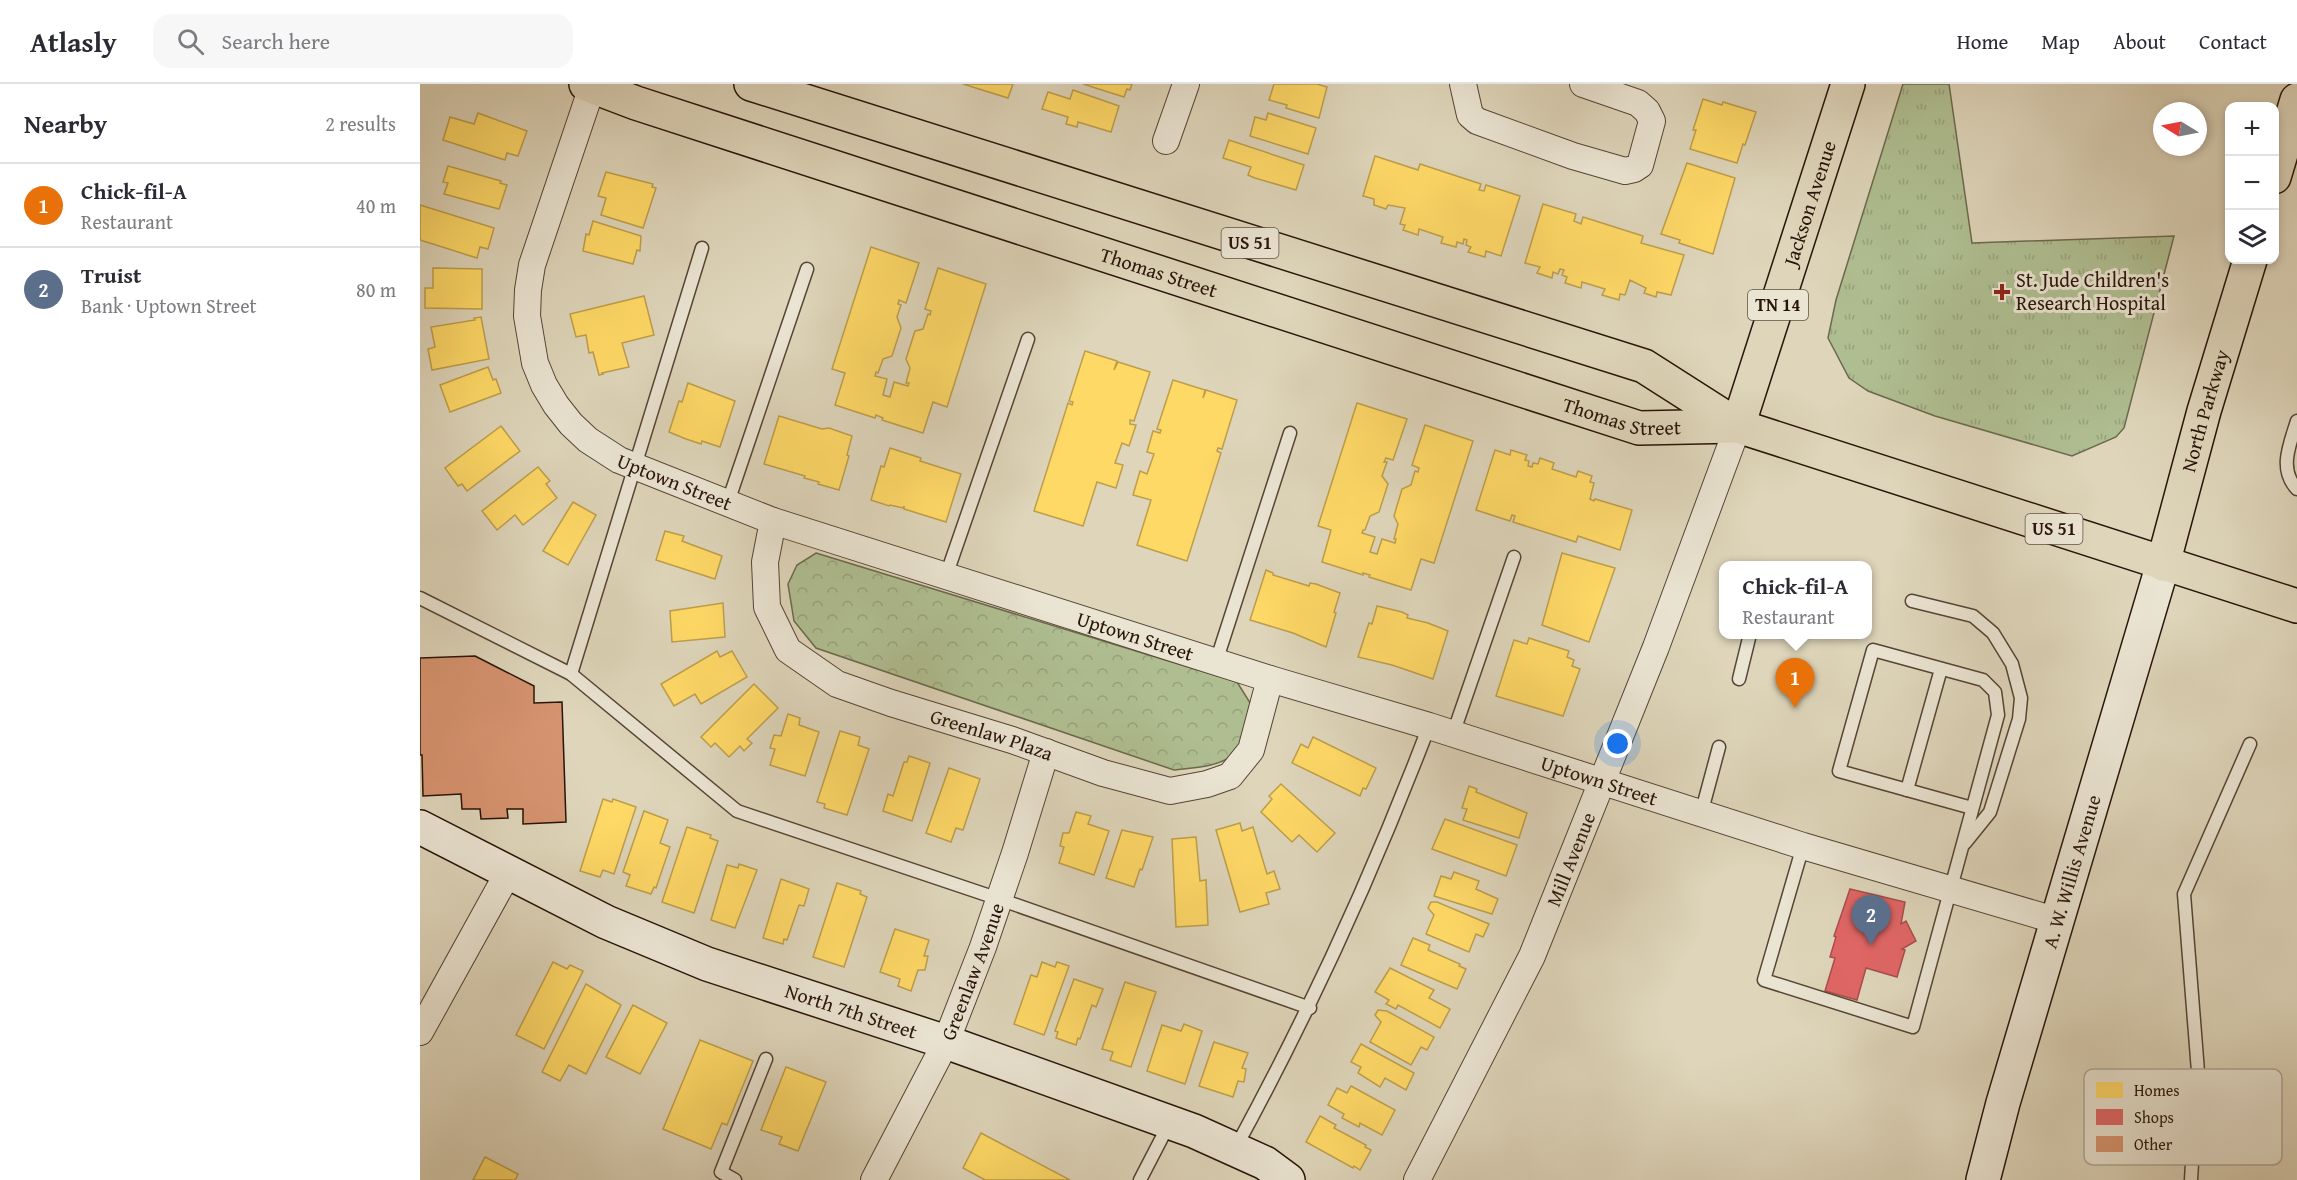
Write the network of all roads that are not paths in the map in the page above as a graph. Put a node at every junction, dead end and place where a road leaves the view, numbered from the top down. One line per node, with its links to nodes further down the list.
1 (751, 84): 15 (main road, Thomas Street / US 51)
2 (1186, 84): 8 (street)
3 (1463, 84): 4 (street)
4 (1583, 84)
5 (1848, 84): 15 (main road, Jackson Avenue / TN 14)
6 (589, 85): 15 (main road, Thomas Street / US 51); 17 (street, Uptown Street)
7 (2297, 100): 9 (main road)
8 (1166, 141)
9 (2279, 160)
10 (702, 248): 17 (lane)
11 (2249, 264): 22 (main road, North Parkway)
12 (807, 269): 19 (lane)
13 (1028, 339): 23 (lane)
14 (2297, 421): 18 (lane)
15 (1738, 426): 22 (main road, Thomas Street / US 51); 37 (street, Mill Avenue)
16 (1290, 433): 28 (lane)
17 (636, 467): 19 (street, Uptown Street); 30 (lane)
18 (2297, 489)
19 (728, 502): 20 (street, Uptown Street)
20 (773, 521): 23 (street, Uptown Street); 36 (street, Greenlaw Plaza)
21 (1514, 557): 33 (lane)
22 (2163, 564): 26 (main road, US 51); 47 (street, A. W. Willis Avenue)
23 (946, 576): 28 (street, Uptown Street)
24 (420, 598): 30 (lane)
25 (1912, 601): 43 (lane)
26 (2297, 606)
27 (1748, 639): 32 (lane)
28 (1216, 662): 31 (street, Uptown Street)
29 (1941, 669): 38 (lane); 38 (lane); 39 (lane)
30 (571, 674): 46 (lane)
31 (1270, 679): 33 (street, Uptown Street); 36 (street, Greenlaw Plaza)
32 (1738, 679)
33 (1441, 730): 37 (street, Uptown Street); 48 (lane)
34 (2250, 744): 52 (lane)
35 (1719, 747): 40 (lane)
36 (1046, 752): 46 (street, Greenlaw Avenue)
37 (1602, 782): 40 (street, Uptown Street); 60 (street, Mill Avenue)
38 (1907, 790): 39 (lane)
39 (1972, 808): 43 (lane)
40 (1701, 814): 42 (street, Uptown Street)
41 (420, 827): 44 (street, North 7th Street)
42 (1803, 846): 45 (street, Uptown Street); 45 (lane)
43 (1960, 849): 45 (lane)
44 (509, 871): 49 (street); 50 (street, North 7th Street)
45 (1950, 888): 47 (street, Uptown Street)
46 (999, 899): 48 (lane); 50 (street, Greenlaw Avenue)
47 (2058, 921): 61 (street, A. W. Willis Avenue)
48 (1310, 1008): 54 (lane)
49 (420, 1032)
50 (946, 1042): 53 (street, North 7th Street); 57 (street, Greenlaw Avenue)
51 (766, 1059): 56 (lane)
52 (2198, 1069)
53 (1170, 1123): 54 (street, North 7th Street); 58 (lane)
54 (1235, 1150): 59 (street, North 7th Street)
55 (2192, 1165): 62 (lane)
56 (735, 1180)
57 (874, 1180)
58 (1140, 1180)
59 (1287, 1180)
60 (1417, 1180)
61 (1983, 1180)
62 (2191, 1180)

